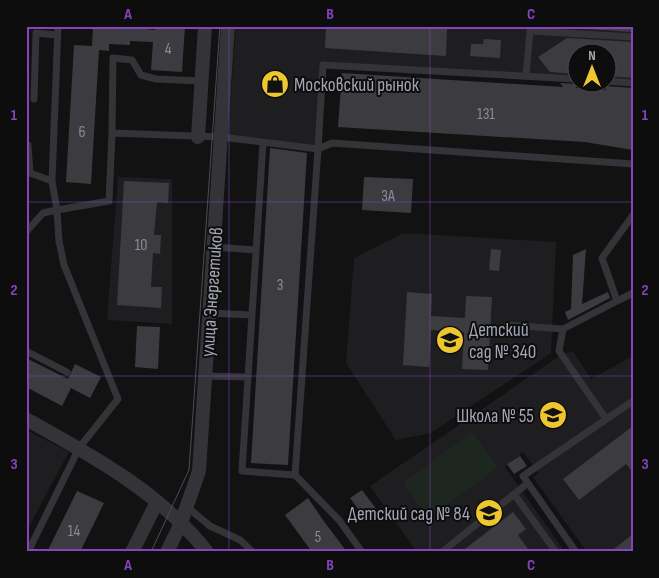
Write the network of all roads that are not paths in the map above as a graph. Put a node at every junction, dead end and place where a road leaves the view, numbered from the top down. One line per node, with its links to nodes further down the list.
1 (58, 26): 4 (lane)
2 (205, 26): 8 (street)
3 (228, 26): 14 (street, улица Энергетиков)
4 (57, 35): 11 (lane); 19 (lane)
5 (633, 37): 6 (lane)
6 (526, 75): 7 (lane); 17 (lane)
7 (566, 78)
8 (201, 82): 12 (lane); 13 (street)
9 (616, 82): 10 (lane)
10 (633, 83)
11 (34, 99)
12 (112, 133): 13 (lane); 20 (lane)
13 (198, 137): 14 (lane)
14 (221, 137): 15 (lane); 23 (street, улица Энергетиков)
15 (263, 143): 17 (lane); 24 (lane)
16 (28, 145): 19 (lane)
17 (318, 149): 18 (lane); 39 (lane)
18 (633, 164)
19 (52, 181): 20 (lane)
20 (57, 210): 22 (lane); 38 (lane)
21 (633, 215): 26 (lane)
22 (26, 232)
23 (214, 247): 24 (lane); 27 (street, улица Энергетиков)
24 (256, 250): 28 (lane)
25 (633, 293): 26 (lane)
26 (617, 302): 30 (lane)
27 (209, 313): 28 (lane); 33 (street, улица Энергетиков)
28 (252, 315): 34 (lane)
29 (506, 326): 30 (lane)
30 (563, 329): 36 (lane)
31 (26, 351): 32 (lane)
32 (67, 372)
33 (205, 376): 34 (lane); 43 (street, улица Энергетиков)
34 (248, 377): 39 (lane)
35 (633, 401): 36 (lane)
36 (606, 419): 40 (lane)
37 (28, 423): 38 (street)
38 (79, 448): 42 (street); 46 (lane)
39 (295, 475): 52 (lane)
40 (528, 483): 41 (lane); 55 (lane)
41 (514, 494): 53 (lane); 54 (lane)
42 (157, 502): 44 (street); 47 (street)
43 (187, 508): 44 (street, улица Энергетиков); 45 (lane)
44 (181, 523): 48 (street, улица Энергетиков); 49 (street)
45 (240, 540): 50 (lane); 51 (lane)
46 (28, 552)
47 (132, 552)
48 (167, 552)
49 (207, 552)
50 (247, 552)
51 (253, 552)
52 (362, 552)
53 (442, 552)
54 (556, 552)
55 (576, 552)

